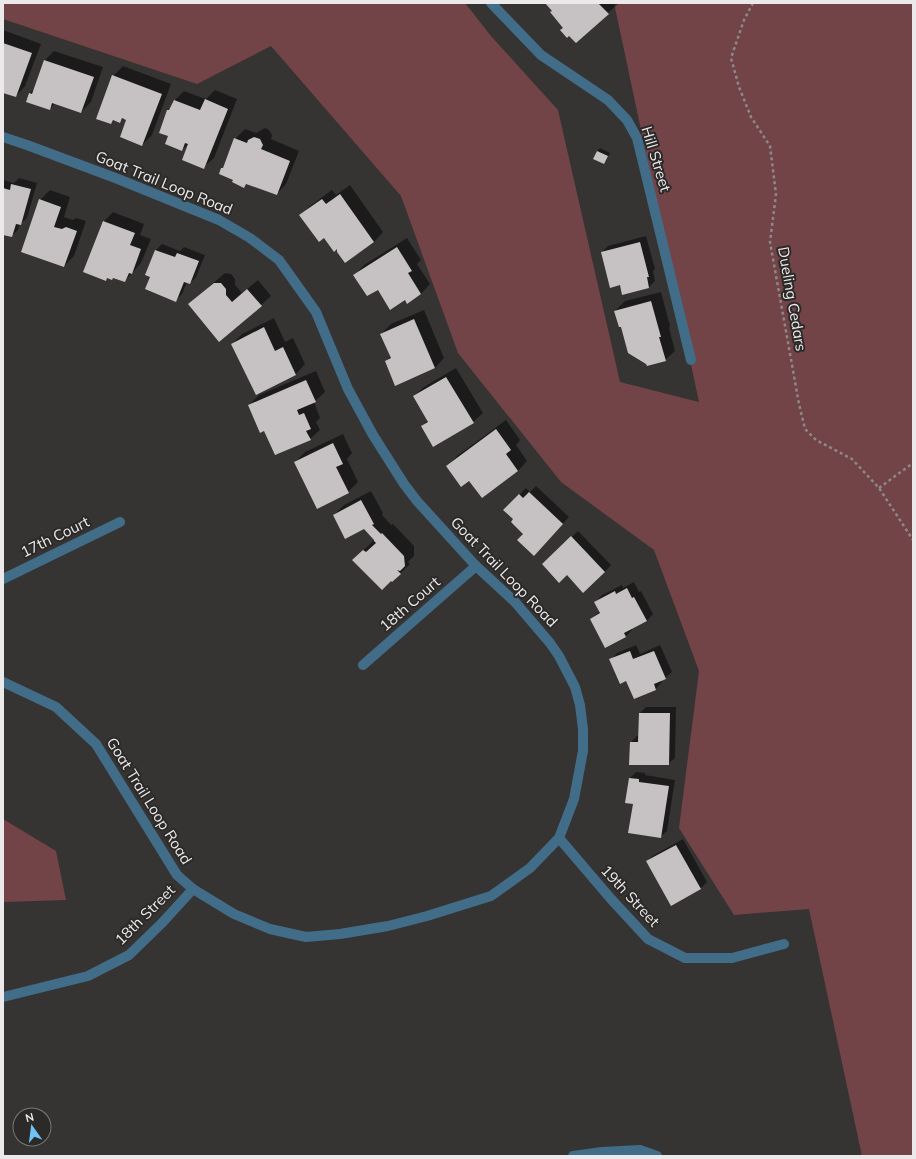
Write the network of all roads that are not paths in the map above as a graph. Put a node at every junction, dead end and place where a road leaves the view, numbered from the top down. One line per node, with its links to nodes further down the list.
1 (491, 3): 3 (street, Hill Street)
2 (3, 137): 5 (street, Goat Trail Loop Road)
3 (691, 360)
4 (120, 522): 6 (street, 17th Court)
5 (476, 566): 7 (street, 18th Court); 9 (street, Goat Trail Loop Road)
6 (3, 579)
7 (363, 665)
8 (3, 682): 10 (street, Goat Trail Loop Road)
9 (559, 838): 10 (street, Goat Trail Loop Road); 11 (street, 19th Street)
10 (193, 888): 12 (street, 18th Street)
11 (784, 944)
12 (3, 997)
13 (573, 1156): 14 (street)
14 (657, 1156)

